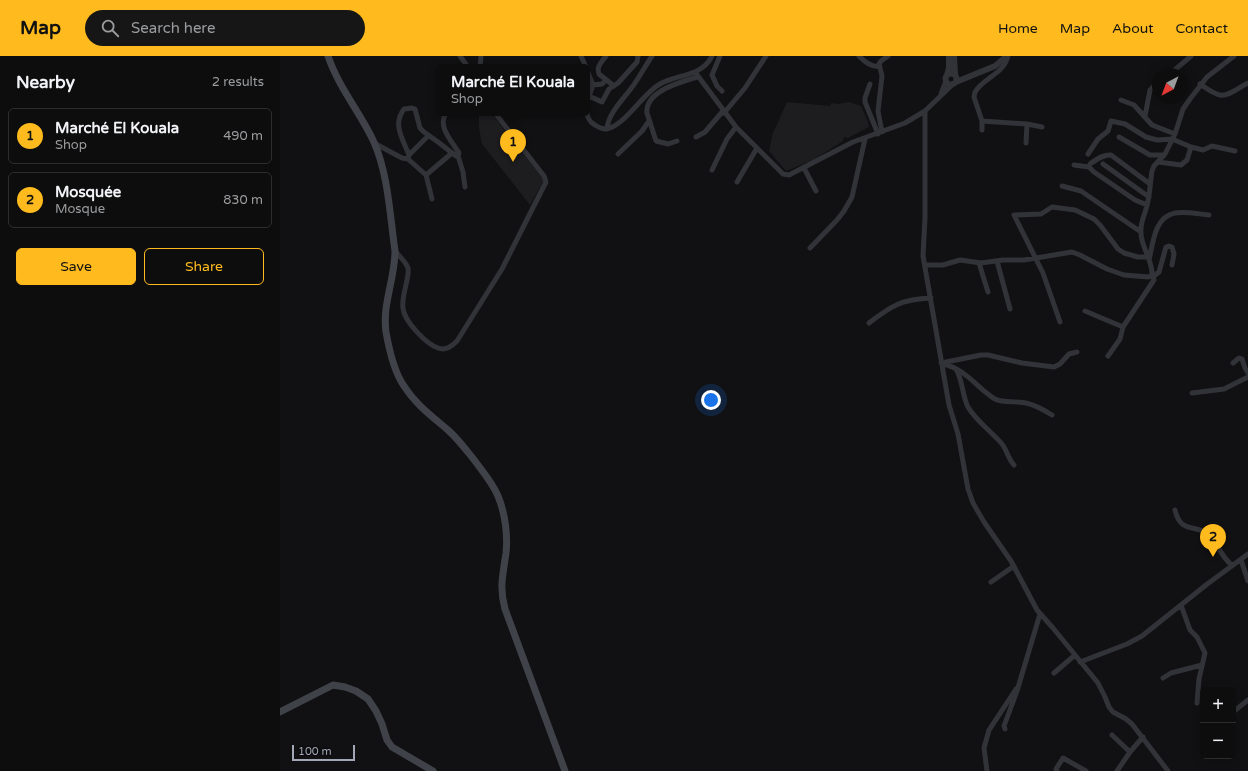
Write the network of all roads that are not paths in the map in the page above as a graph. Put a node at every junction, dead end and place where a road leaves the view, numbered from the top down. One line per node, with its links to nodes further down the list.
1 (328, 56): 56 (main road)
2 (606, 56): 22 (street)
3 (638, 56): 28 (street)
4 (652, 56): 46 (street)
5 (712, 56): 17 (street)
6 (720, 56): 30 (street)
7 (766, 56): 36 (street)
8 (858, 56): 15 (street)
9 (888, 56): 15 (street)
10 (949, 56): 21 (street)
11 (954, 56): 18 (street)
12 (1008, 56): 19 (street); 42 (street)
13 (1191, 56): 16 (street)
14 (1234, 56): 25 (street)
15 (880, 67): 48 (street)
16 (1177, 68)
17 (696, 74): 36 (street); 41 (street); 46 (street)
18 (955, 74): 19 (street); 21 (street); 23 (street)
19 (970, 76): 23 (street)
20 (590, 78): 27 (street)
21 (946, 78): 23 (street); 32 (street)
22 (606, 80): 27 (street); 28 (street)
23 (954, 83): 32 (street)
24 (870, 84): 48 (street)
25 (1200, 84): 26 (street); 49 (street)
26 (1247, 84)
27 (593, 85): 31 (street)
28 (614, 86): 33 (street)
29 (1152, 88): 40 (street)
30 (722, 91)
31 (590, 93)
32 (940, 95): 35 (street)
33 (590, 96)
34 (1121, 100): 40 (street)
35 (925, 111): 48 (street); 90 (street)
36 (723, 112): 44 (street); 51 (street)
37 (444, 116): 65 (street)
38 (497, 116): 85 (street)
39 (587, 116): 46 (street)
40 (1145, 116): 49 (street)
41 (649, 121): 55 (street); 62 (street)
42 (982, 121): 43 (street); 47 (street)
43 (1027, 124): 45 (street); 57 (street)
44 (736, 127): 58 (street); 72 (street)
45 (1042, 127)
46 (607, 129)
47 (982, 130)
48 (880, 133): 53 (street)
49 (1175, 134): 54 (street)
50 (428, 136): 61 (street); 66 (street); 66 (street)
51 (696, 137)
52 (1119, 137): 64 (street)
53 (865, 139): 71 (street); 84 (street)
54 (1172, 139): 59 (street); 63 (street); 64 (street)
55 (677, 141)
56 (374, 143): 66 (street); 85 (main road)
57 (1026, 144)
58 (756, 148): 71 (street); 74 (street)
59 (1191, 148): 60 (street); 67 (street)
60 (1235, 151)
61 (452, 153): 65 (street); 73 (street)
62 (618, 154)
63 (1088, 154)
64 (1164, 155): 67 (street)
65 (458, 156): 77 (street)
66 (408, 157): 73 (street)
67 (1158, 162): 75 (street)
68 (1103, 164): 79 (street)
69 (1074, 165): 70 (street)
70 (1089, 167): 75 (street); 81 (street)
71 (804, 168): 78 (street)
72 (712, 170)
73 (426, 175): 80 (street)
74 (737, 182)
75 (1150, 184): 79 (street)
76 (1062, 186): 83 (street)
77 (465, 187)
78 (816, 191)
79 (1149, 197): 81 (street)
80 (432, 199)
81 (1147, 205): 83 (street)
82 (1209, 215): 87 (street)
83 (1141, 232): 87 (street)
84 (810, 248)
85 (395, 251): 135 (main road)
86 (1035, 259): 87 (street); 88 (street); 92 (street); 97 (street)
87 (1148, 259): 92 (street)
88 (997, 261): 89 (street); 95 (street)
89 (979, 263): 90 (street); 93 (street)
90 (925, 265): 94 (street)
91 (1172, 265): 92 (street)
92 (1153, 276): 99 (street)
93 (988, 292)
94 (930, 298): 98 (street); 102 (street)
95 (1010, 309)
96 (1085, 311): 99 (street)
97 (1060, 322)
98 (869, 323)
99 (1123, 327): 101 (street)
100 (1077, 352): 102 (street)
101 (1108, 356)
102 (941, 363): 104 (street); 113 (street)
103 (1233, 363): 105 (street)
104 (956, 368): 108 (street); 109 (street)
105 (1248, 373)
106 (1248, 377): 107 (street)
107 (1192, 393)
108 (1052, 415)
109 (1014, 465)
110 (1175, 510): 114 (street)
111 (1248, 554): 112 (street)
112 (1241, 560): 114 (street); 115 (street)
113 (1014, 566): 116 (street); 118 (street)
114 (1232, 566): 117 (street)
115 (1248, 581)
116 (991, 582)
117 (1181, 605): 120 (street); 121 (street)
118 (1040, 614): 119 (street); 124 (street)
119 (1075, 655): 120 (street); 122 (street)
120 (1080, 662): 131 (street)
121 (1202, 665): 123 (street); 126 (street)
122 (1054, 673)
123 (1163, 678)
124 (1019, 685): 129 (street); 136 (street)
125 (1248, 700): 127 (street)
126 (1197, 703)
127 (1236, 710)
128 (280, 712): 133 (main road)
129 (1005, 729)
130 (1112, 735): 132 (street)
131 (1142, 737): 132 (street); 139 (street)
132 (1130, 752): 134 (street)
133 (430, 770)
134 (1119, 770)
135 (565, 771)
136 (987, 771)
137 (1057, 771): 138 (street)
138 (1086, 771)
139 (1168, 771)

